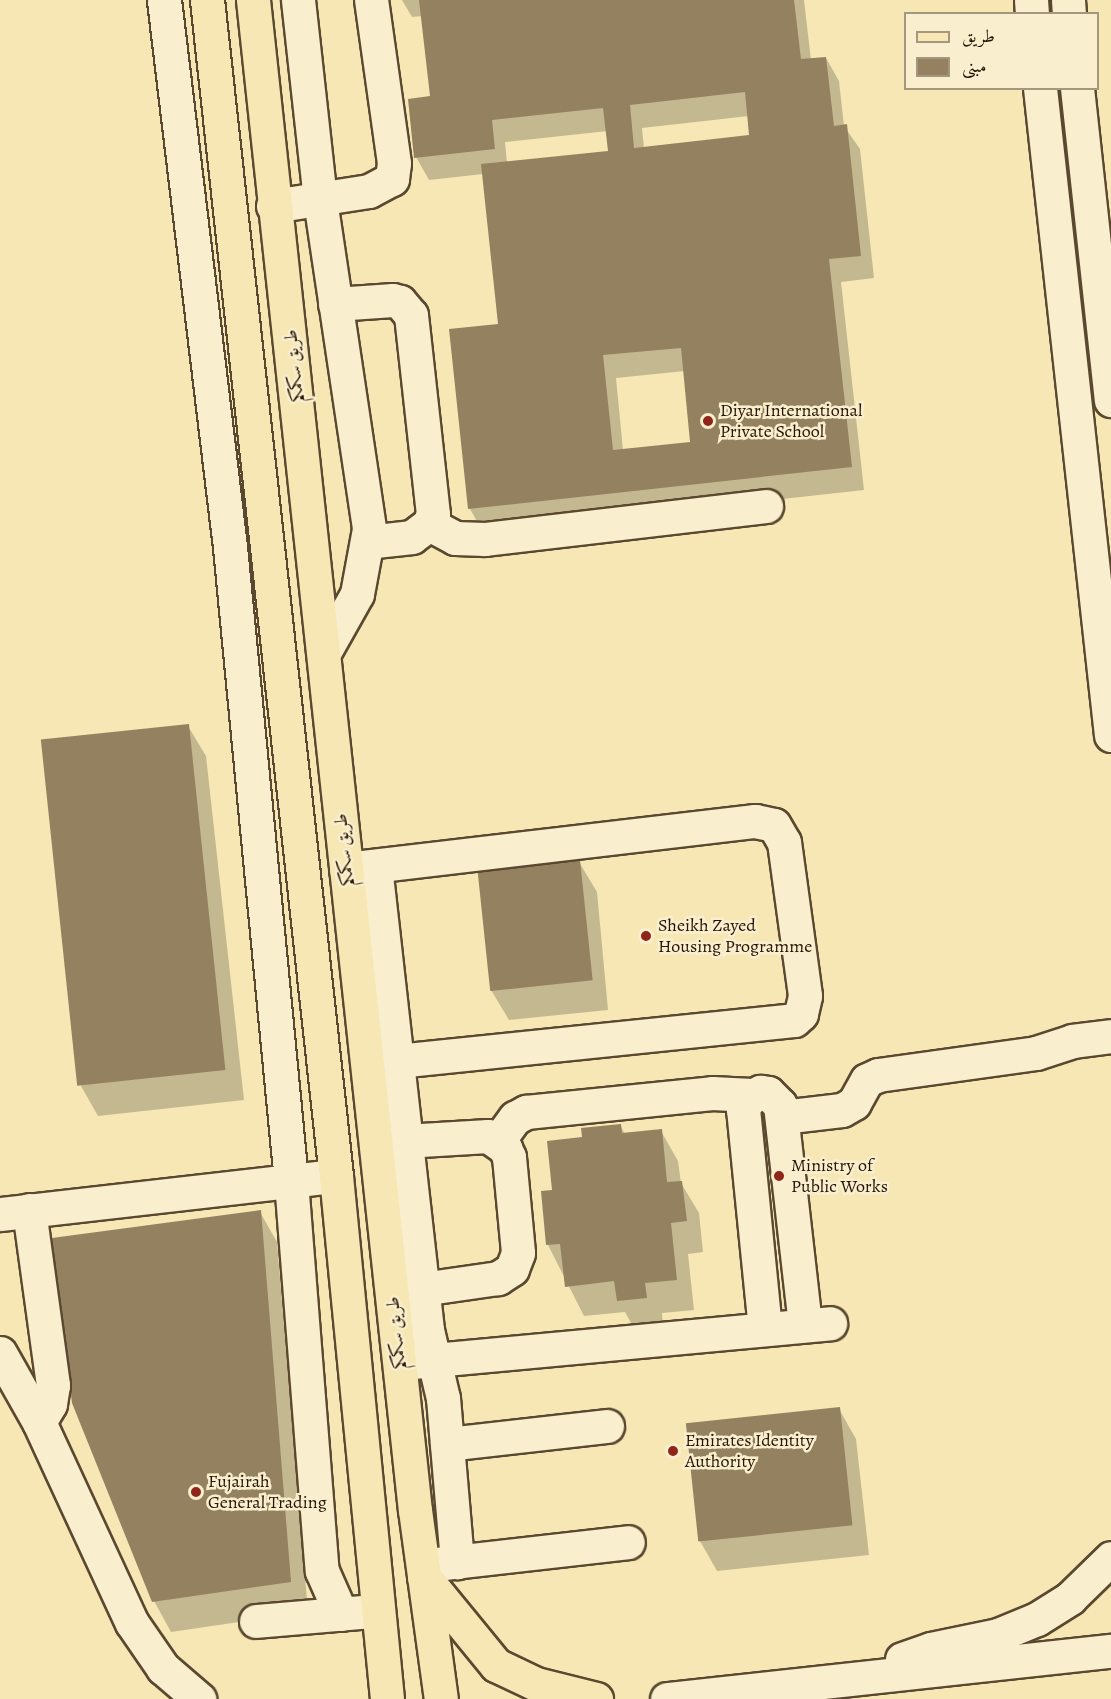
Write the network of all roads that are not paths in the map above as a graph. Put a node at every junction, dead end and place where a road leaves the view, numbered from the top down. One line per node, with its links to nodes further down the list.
1 (164, 0): 27 (street)
2 (207, 0): 26 (main road)
3 (253, 0): 9 (main road, طريق سكمكم)
4 (298, 0): 8 (street)
5 (371, 0): 8 (street)
6 (1040, 90): 16 (street)
7 (1077, 90): 11 (street)
8 (320, 200): 9 (street); 10 (street)
9 (273, 206): 15 (main road, طريق سكمكم)
10 (336, 304): 13 (street); 14 (street)
11 (1111, 400)
12 (766, 506): 13 (street)
13 (429, 524): 14 (street)
14 (368, 542): 15 (street)
15 (326, 649): 17 (main road, طريق سكمكم)
16 (1111, 735)
17 (360, 867): 21 (street); 21 (street); 33 (main road, طريق سكمكم)
18 (1111, 1036): 20 (street)
19 (1111, 1052): 20 (street)
20 (1036, 1053): 23 (street)
21 (394, 1061): 24 (street)
22 (752, 1095): 23 (street); 25 (street); 30 (street)
23 (782, 1117): 30 (street)
24 (404, 1141): 25 (street); 29 (street)
25 (498, 1141): 29 (street)
26 (336, 1176): 27 (street); 41 (main road)
27 (291, 1181): 28 (street); 42 (street)
28 (15, 1212): 34 (street)
29 (422, 1289): 32 (street)
30 (765, 1329): 32 (street)
31 (0, 1353): 34 (street)
32 (435, 1360): 33 (street); 36 (street)
33 (399, 1363): 40 (main road, طريق سكمكم)
34 (39, 1422): 46 (street)
35 (607, 1426): 36 (street)
36 (447, 1444): 39 (street)
37 (628, 1542): 39 (street)
38 (1111, 1558): 45 (street)
39 (457, 1562): 40 (street)
40 (422, 1571): 49 (main road, طريق سكمكم); 50 (main road)
41 (378, 1611): 42 (street); 47 (main road)
42 (341, 1614): 43 (street)
43 (256, 1621)
44 (1111, 1651): 45 (street)
45 (881, 1676): 51 (street)
46 (199, 1699)
47 (387, 1699)
48 (398, 1699): 49 (main road)
49 (441, 1699)
50 (596, 1699)
51 (667, 1699)

